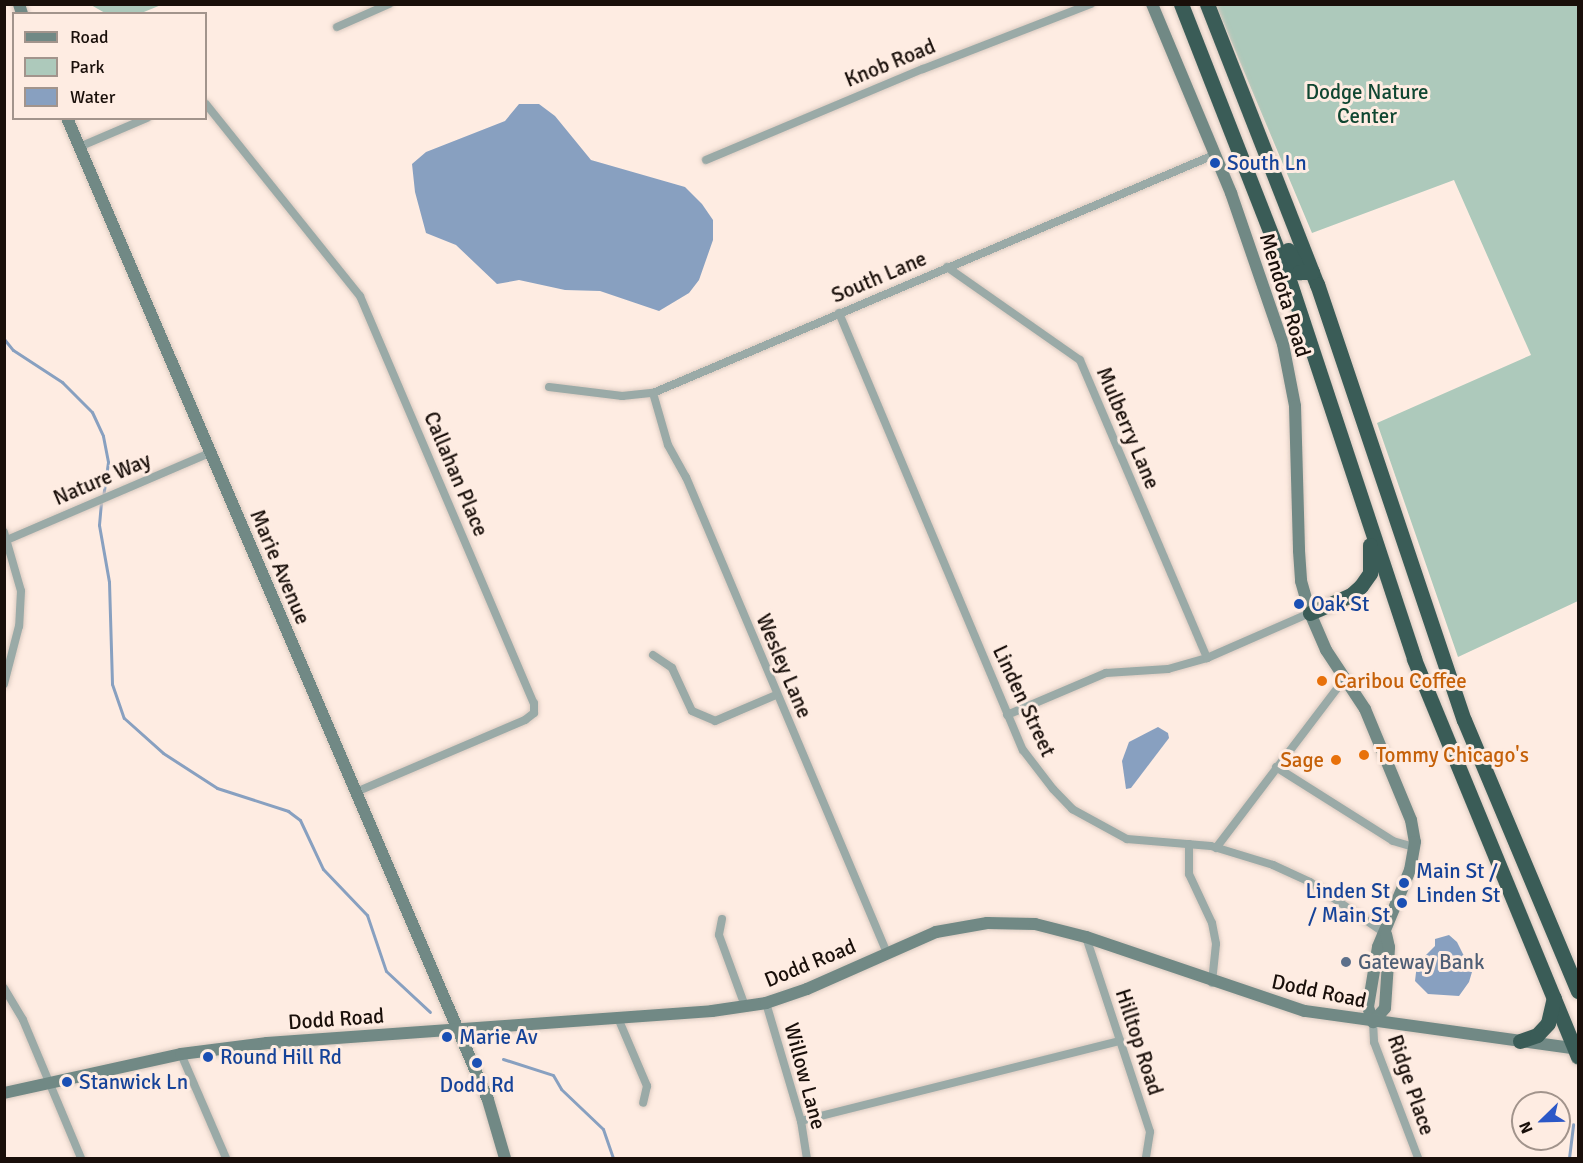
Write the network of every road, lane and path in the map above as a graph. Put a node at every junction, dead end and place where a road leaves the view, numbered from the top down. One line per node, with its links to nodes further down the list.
1 (389, 4): 6 (street)
2 (1091, 4): 13 (street, Knob Road)
3 (1152, 4): 12 (street, Mendota Road)
4 (1181, 4): 11 (highway)
5 (1207, 4): 15 (highway)
6 (338, 27)
7 (207, 105): 30 (street, Callahan Place)
8 (68, 120): 10 (street, Marie Avenue)
9 (142, 120): 10 (street)
10 (79, 147): 19 (street, Marie Avenue)
11 (1241, 152): 15 (highway); 20 (highway)
12 (1216, 154): 14 (street, South Lane); 22 (street, Mendota Road)
13 (706, 160)
14 (947, 267): 16 (street, South Lane); 24 (street, Mulberry Lane)
15 (1312, 272): 40 (highway)
16 (839, 313): 18 (street, South Lane); 28 (street, Linden Street)
17 (549, 387): 18 (street, South Lane)
18 (653, 393): 27 (street, Wesley Lane)
19 (210, 453): 21 (street, Nature Way); 30 (street, Marie Avenue)
20 (1364, 512): 22 (highway); 41 (highway)
21 (7, 536): 26 (street)
22 (1310, 613): 24 (street); 25 (street, Mendota Road)
23 (654, 655): 27 (street)
24 (1207, 658): 28 (street)
25 (1345, 678): 29 (street); 32 (street, Mendota Road)
26 (4, 684)
27 (776, 695): 37 (street, Wesley Lane)
28 (1007, 715): 31 (street, Linden Street)
29 (1276, 767): 32 (street); 33 (street)
30 (356, 792): 46 (street, Marie Avenue)
31 (1189, 844): 33 (street, Linden Street); 38 (street)
32 (1414, 847): 35 (street)
33 (1216, 848): 35 (street, Linden Street)
34 (722, 919): 43 (street)
35 (1386, 934): 45 (street)
36 (1086, 937): 37 (street, Dodd Road); 38 (street, Dodd Road); 47 (street, Hilltop Road)
37 (887, 953): 42 (street, Dodd Road)
38 (1212, 983): 45 (street, Dodd Road)
39 (4, 988): 51 (street)
40 (1578, 991)
41 (1554, 998): 48 (highway); 49 (highway)
42 (766, 1003): 43 (street, Dodd Road); 54 (street, Willow Lane)
43 (745, 1006): 44 (street, Dodd Road)
44 (618, 1018): 46 (street, Dodd Road); 53 (street)
45 (1373, 1022): 48 (street, Dodd Road); 60 (street, Ridge Place)
46 (458, 1030): 50 (street, Dodd Road); 57 (street, Marie Avenue)
47 (1120, 1041): 54 (street); 59 (street, Hilltop Road)
48 (1520, 1041): 49 (street, Dodd Road)
49 (1577, 1051)
50 (181, 1054): 51 (street, Dodd Road); 56 (street)
51 (48, 1083): 52 (street, Dodd Road); 55 (street)
52 (4, 1093)
53 (643, 1102)
54 (801, 1121): 58 (street, Willow Lane)
55 (81, 1158)
56 (226, 1158)
57 (506, 1158)
58 (807, 1158)
59 (1146, 1158)
60 (1418, 1158)

